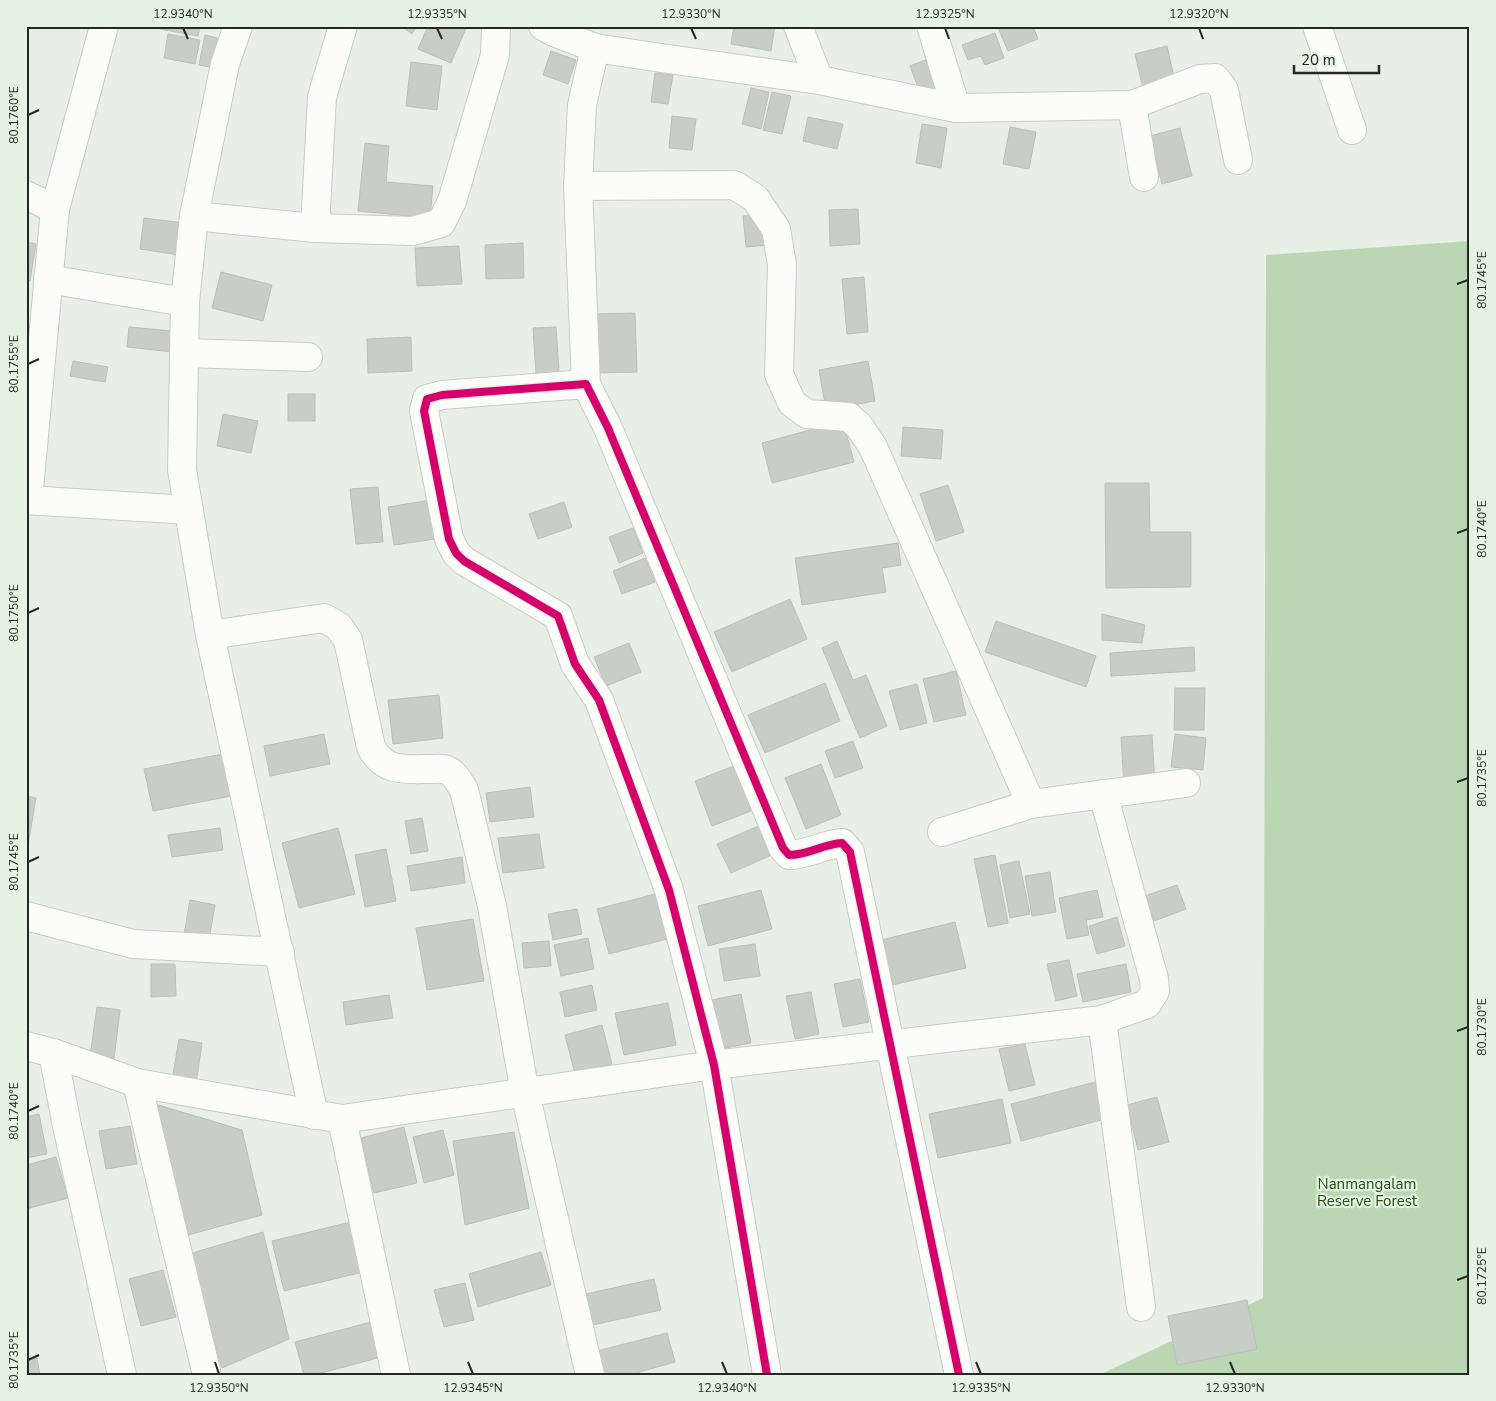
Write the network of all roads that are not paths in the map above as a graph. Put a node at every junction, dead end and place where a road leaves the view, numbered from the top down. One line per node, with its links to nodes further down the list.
1 (104, 26): 18 (street)
2 (238, 26): 19 (street)
3 (343, 26): 20 (street)
4 (496, 26): 20 (street)
5 (542, 26): 9 (street)
6 (798, 26): 10 (street)
7 (931, 26): 12 (street)
8 (1317, 26): 13 (street)
9 (596, 48): 10 (street); 16 (street)
10 (818, 80): 12 (street)
11 (1132, 105): 12 (street); 14 (street); 15 (street)
12 (956, 108)
13 (1352, 130)
14 (1238, 160)
15 (1144, 177)
16 (578, 186): 25 (street); 31 (street)
17 (26, 194): 18 (street)
18 (55, 209): 21 (street)
19 (194, 216): 20 (street); 22 (street)
20 (316, 228)
21 (48, 279): 22 (street); 26 (street)
22 (185, 302): 23 (street)
23 (184, 353): 24 (street); 27 (street)
24 (308, 357)
25 (586, 384): 36 (street); 39 (street)
26 (27, 500): 27 (street)
27 (189, 510): 28 (street)
28 (210, 635): 34 (street); 41 (street)
29 (1186, 783): 30 (street)
30 (1103, 794): 31 (street); 35 (street)
31 (1031, 804): 32 (street)
32 (942, 832)
33 (26, 916): 34 (street)
34 (280, 952): 42 (street)
35 (1102, 1020): 36 (street); 44 (street)
36 (890, 1045): 39 (street); 50 (street)
37 (26, 1046): 38 (street)
38 (53, 1053): 40 (street); 45 (street)
39 (714, 1065): 41 (street); 49 (street)
40 (136, 1083): 42 (street); 46 (street)
41 (525, 1093): 43 (street); 48 (street)
42 (314, 1115): 43 (street)
43 (342, 1119): 47 (street)
44 (1141, 1307)
45 (122, 1375)
46 (207, 1375)
47 (396, 1375)
48 (590, 1375)
49 (767, 1375)
50 (959, 1375)

